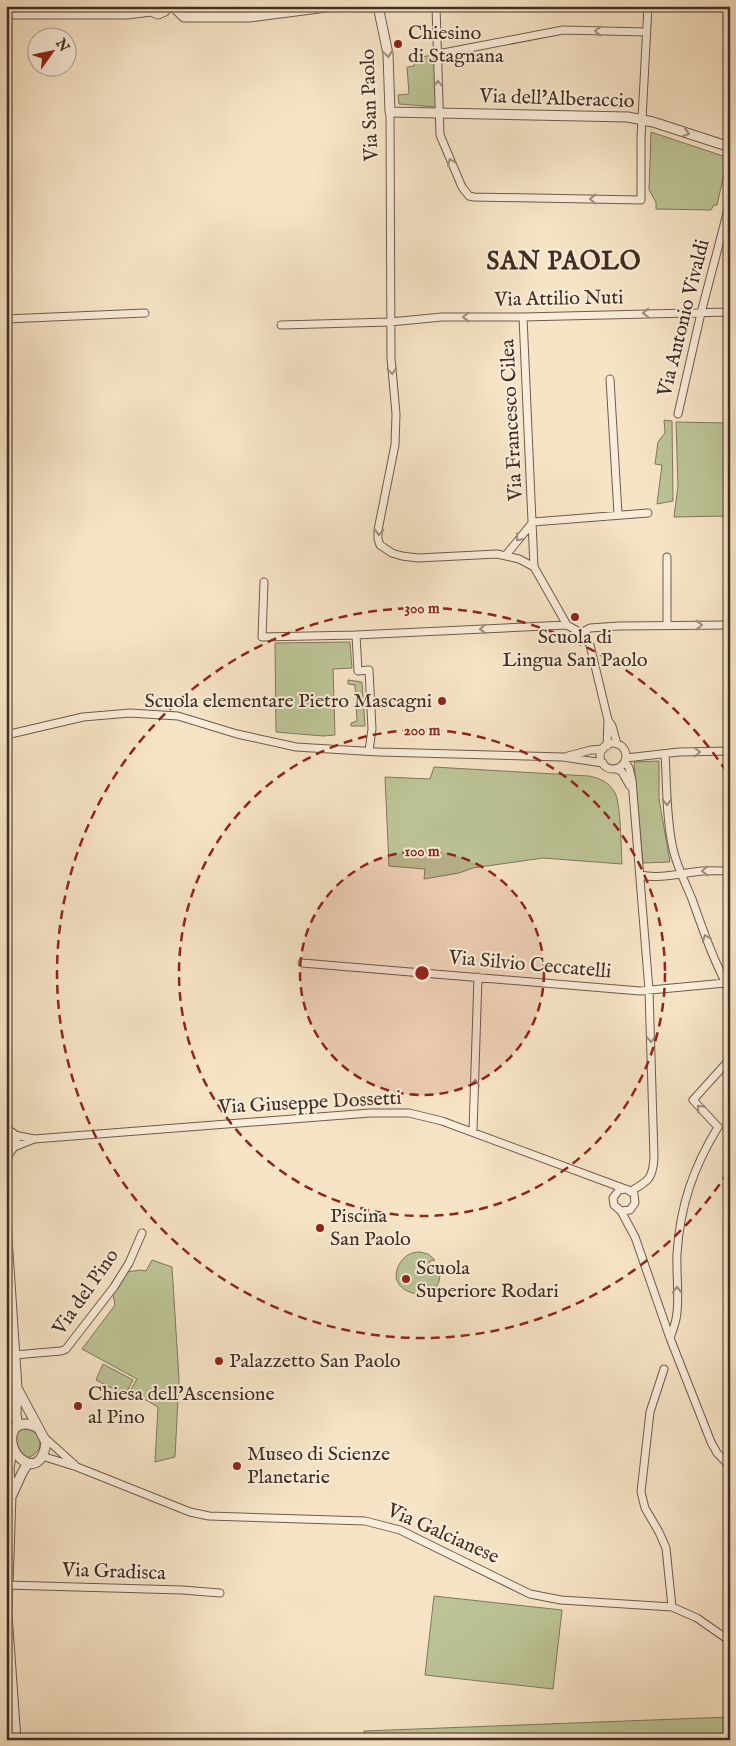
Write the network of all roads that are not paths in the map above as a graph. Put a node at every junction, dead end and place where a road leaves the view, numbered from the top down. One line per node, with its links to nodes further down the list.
1 (138, 6): 9 (street)
2 (168, 6): 7 (street)
3 (173, 6): 4 (street, Via San Paolo)
4 (378, 6): 12 (street, Via San Paolo, one-way to 12)
5 (436, 6): 11 (street)
6 (648, 6): 10 (street)
7 (149, 9): 9 (street)
8 (6, 14): 9 (street)
9 (127, 14)
10 (646, 32): 11 (street, one-way to 11); 14 (street)
11 (438, 54): 13 (street, one-way to 11)
12 (390, 112): 13 (street, Via dell'Alberaccio); 22 (street, Via San Paolo)
13 (438, 113): 14 (street, Via dell'Alberaccio); 14 (street, one-way to 13)
14 (643, 120): 15 (street, Via dell'Alberaccio, one-way to 15)
15 (730, 147)
16 (730, 202): 17 (street, Via Antonio Vivaldi)
17 (701, 312): 18 (street, Via Attilio Nuti); 20 (street, Via Attilio Nuti, one-way to 20); 25 (street, Via Antonio Vivaldi)
18 (730, 312)
19 (145, 313): 21 (street)
20 (523, 317): 22 (street, Via Attilio Nuti, one-way to 22); 28 (street, Via Francesco Cilea)
21 (6, 319)
22 (390, 322): 23 (street); 29 (street, Via San Paolo, one-way to 29)
23 (281, 325)
24 (610, 379): 27 (street)
25 (678, 414)
26 (648, 512): 27 (street)
27 (618, 514): 28 (street)
28 (533, 522): 29 (street, Via Francesco Cilea, one-way to 29); 31 (street, Via Francesco Cilea)
29 (506, 555): 31 (street, Via San Paolo)
30 (667, 557): 35 (street)
31 (534, 567): 33 (street)
32 (264, 582): 37 (street)
33 (566, 625): 36 (street); 37 (street, one-way to 37)
34 (730, 625): 35 (street, one-way to 34)
35 (667, 626): 36 (street)
36 (581, 633): 38 (street)
37 (356, 635): 42 (street)
38 (608, 720): 40 (street); 41 (street)
39 (6, 735): 42 (street)
40 (617, 744): 41 (street); 46 (street)
41 (605, 747): 45 (street); 47 (street)
42 (370, 751): 45 (street)
43 (730, 751): 44 (street, one-way to 43)
44 (665, 754): 46 (street); 52 (street, one-way to 52)
45 (563, 757): 47 (street)
46 (626, 760): 48 (street); 49 (street)
47 (603, 763): 48 (street)
48 (617, 769): 49 (street)
49 (632, 792): 51 (street)
50 (730, 871): 52 (street, one-way to 52)
51 (640, 875): 52 (street); 56 (street)
52 (680, 875): 55 (street, one-way to 52)
53 (302, 963): 54 (street, Via Silvio Ceccatelli)
54 (478, 977): 56 (street, Via Silvio Ceccatelli); 60 (street, one-way to 54)
55 (725, 983): 56 (street, Via Silvio Ceccatelli); 57 (street)
56 (649, 990): 65 (street, one-way to 65)
57 (730, 991)
58 (730, 1059): 72 (street, one-way to 58)
59 (6, 1130): 61 (street)
60 (473, 1131): 62 (street, Via Giuseppe Dossetti); 64 (street, Via Giuseppe Dossetti)
61 (14, 1135): 62 (street, Via Giuseppe Dossetti); 63 (street)
62 (34, 1139): 63 (street, Via Giuseppe Dossetti)
63 (9, 1153)
64 (606, 1182): 65 (street, Via Giuseppe Dossetti); 66 (street)
65 (628, 1190): 66 (street); 67 (street)
66 (613, 1197): 68 (street)
67 (630, 1210): 68 (street); 71 (street)
68 (621, 1211): 71 (street)
69 (6, 1222): 73 (street, Via Galcianese)
70 (142, 1233): 73 (street, Via del Pino)
71 (634, 1237): 72 (street)
72 (670, 1338): 83 (street)
73 (14, 1355): 75 (street, Via Galcianese)
74 (664, 1368): 88 (street)
75 (17, 1388): 76 (street, Via Galcianese); 77 (street, Via Galcianese)
76 (18, 1426): 77 (street); 78 (street)
77 (37, 1427): 79 (street, Via Galcianese)
78 (8, 1433): 80 (street)
79 (45, 1438): 81 (street); 84 (street, Via Galcianese)
80 (8, 1453): 82 (street); 85 (street)
81 (42, 1456): 82 (street); 84 (street, Via Galcianese)
82 (28, 1463): 85 (street)
83 (730, 1466)
84 (77, 1467): 88 (street, Via Galcianese)
85 (9, 1497): 86 (street)
86 (7, 1585): 87 (street, Via Gradisca); 90 (street)
87 (220, 1593)
88 (672, 1607): 89 (street, Via Galcianese)
89 (730, 1641)
90 (8, 1672): 91 (street)
91 (16, 1740)

